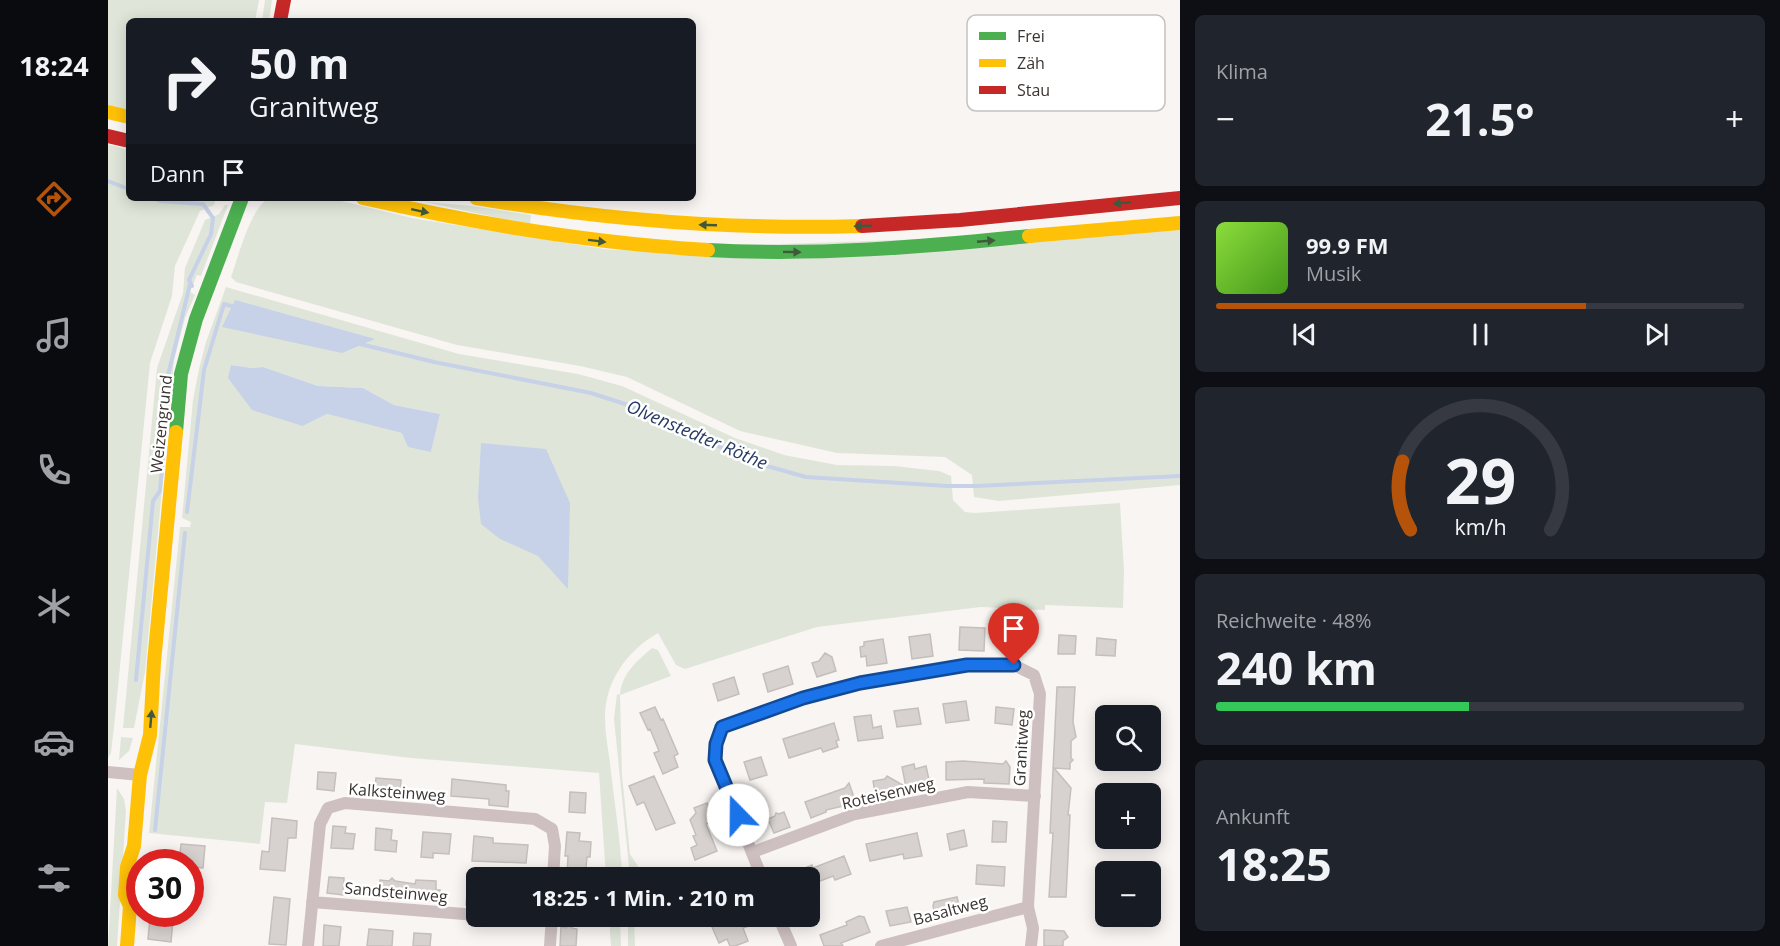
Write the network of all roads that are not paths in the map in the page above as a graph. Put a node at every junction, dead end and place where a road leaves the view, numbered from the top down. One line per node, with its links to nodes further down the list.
1 (284, 0): 2 (main road)
2 (281, 18)
3 (108, 112): 4 (main road)
4 (126, 116)
5 (108, 136): 6 (main road)
6 (126, 140)
7 (1180, 198): 10 (main road, one-way to 10)
8 (241, 201): 13 (main road, Weizengrund)
9 (376, 201): 11 (main road, one-way to 11)
10 (493, 201)
11 (1180, 223)
12 (108, 772): 13 (street)
13 (140, 775): 23 (main road, Weizengrund)
14 (1035, 795): 15 (street, Roteisenweg); 15 (street, Granitweg); 19 (street, Granitweg)
15 (753, 852): 17 (street, Granitweg)
16 (554, 867): 18 (street, Kalksteinweg)
17 (758, 867)
18 (312, 902): 20 (street, Sandsteinweg); 24 (street, Kalksteinweg)
19 (1028, 907): 27 (street, Basaltweg); 28 (street, Granitweg)
20 (466, 914)
21 (551, 927): 25 (street)
22 (783, 927): 26 (street)
23 (127, 946)
24 (308, 946)
25 (550, 946)
26 (791, 946)
27 (881, 946)
28 (1031, 946)

